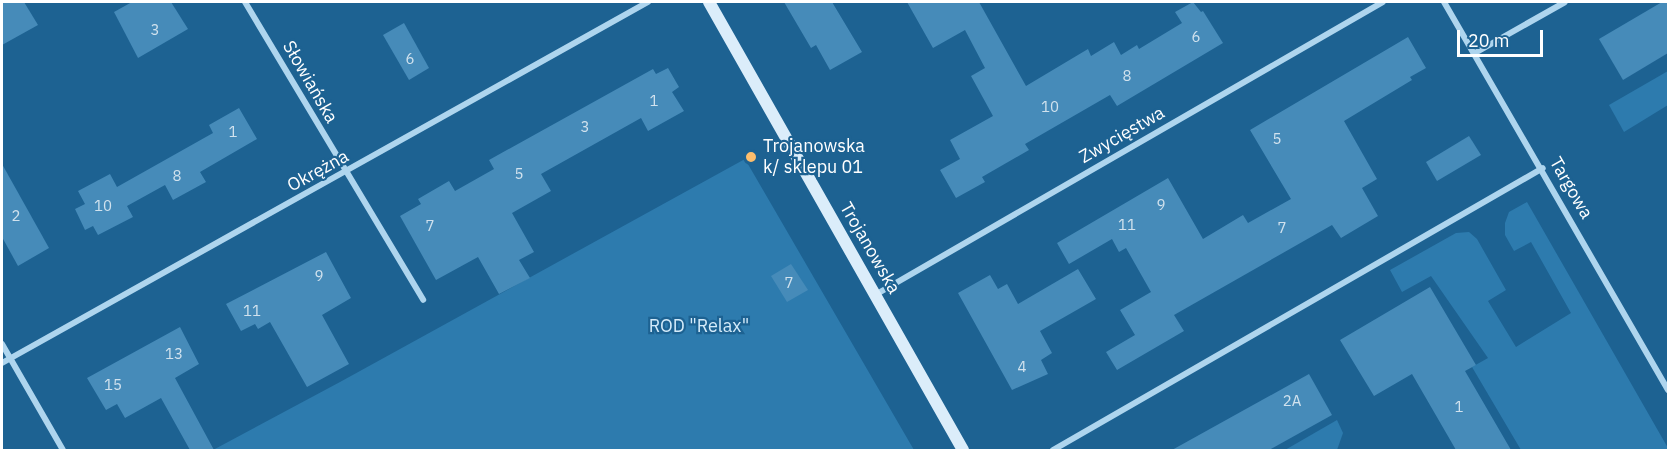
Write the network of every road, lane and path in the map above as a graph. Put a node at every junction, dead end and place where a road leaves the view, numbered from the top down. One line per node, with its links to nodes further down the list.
1 (245, 2): 9 (street, Słowiańska)
2 (648, 2): 9 (street, Okrężna)
3 (709, 2): 10 (street, Trojanowska)
4 (1383, 2): 10 (street, Zwycięstwa)
5 (1444, 2): 7 (street, Targowa)
6 (1565, 2): 7 (street)
7 (1475, 53): 8 (street, Targowa)
8 (1543, 168): 15 (street, Targowa); 18 (street)
9 (346, 173): 11 (street, Słowiańska); 13 (street, Okrężna)
10 (875, 295): 17 (street, Trojanowska)
11 (423, 300)
12 (2, 344): 13 (street)
13 (10, 359): 14 (street, Okrężna); 16 (street)
14 (2, 363)
15 (1668, 390)
16 (63, 450)
17 (963, 450)
18 (1053, 450)

